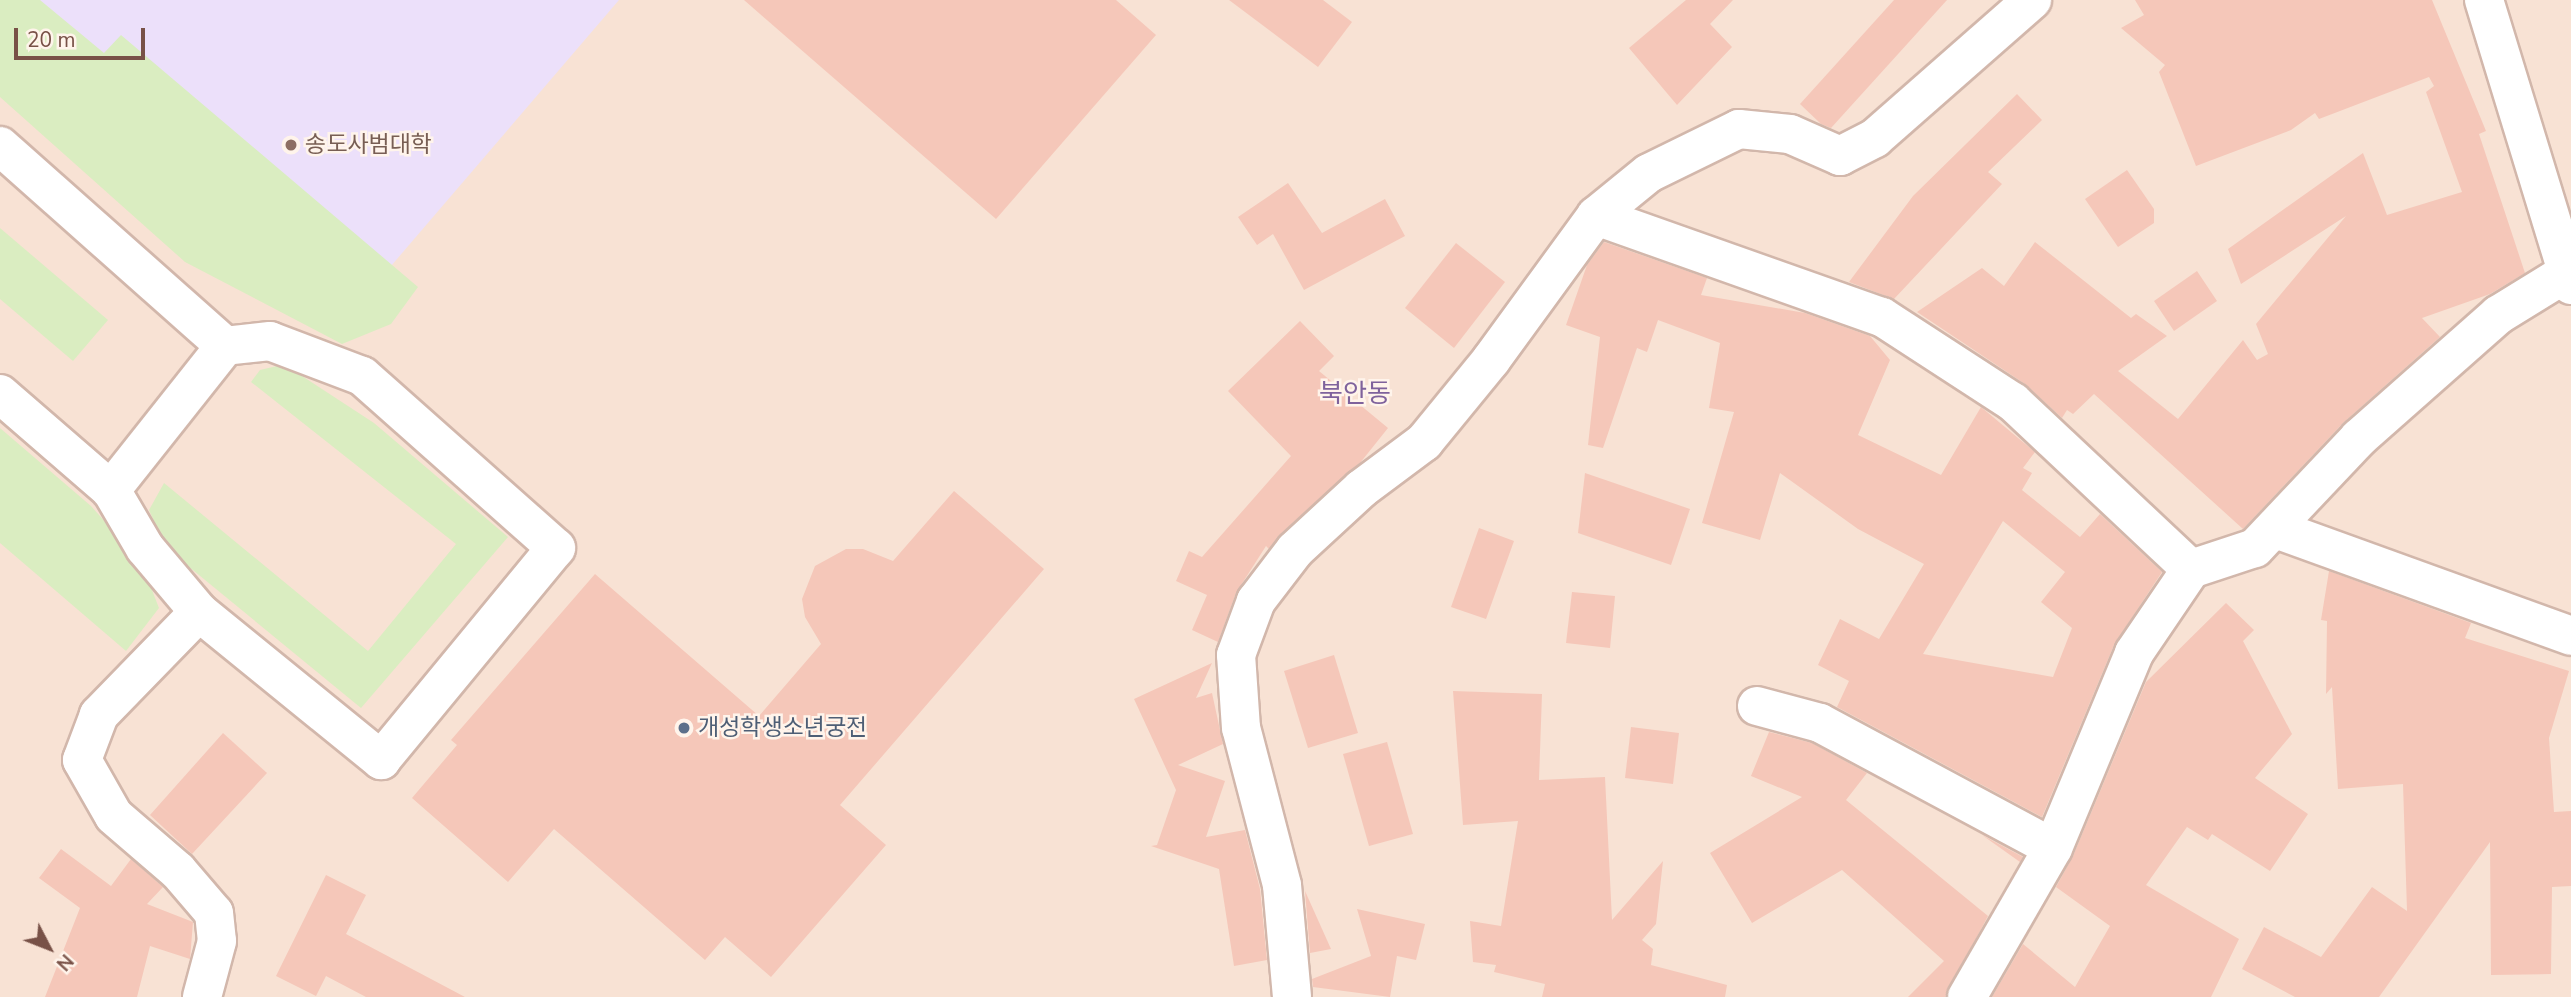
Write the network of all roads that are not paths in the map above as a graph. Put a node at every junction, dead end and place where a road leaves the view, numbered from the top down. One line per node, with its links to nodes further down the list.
1 (2032, 0): 4 (street)
2 (2484, 0): 5 (street)
3 (0, 146): 6 (street)
4 (1596, 216): 10 (street); 16 (street)
5 (2569, 278): 9 (street)
6 (225, 346): 8 (street); 11 (street)
7 (0, 394): 8 (street)
8 (111, 490): 11 (street)
9 (2276, 529): 10 (street); 12 (street)
10 (2191, 569): 14 (street)
11 (199, 612): 15 (street)
12 (2571, 636)
13 (1756, 706): 14 (street)
14 (2053, 848): 17 (street)
15 (202, 997)
16 (1292, 997)
17 (1966, 997)

